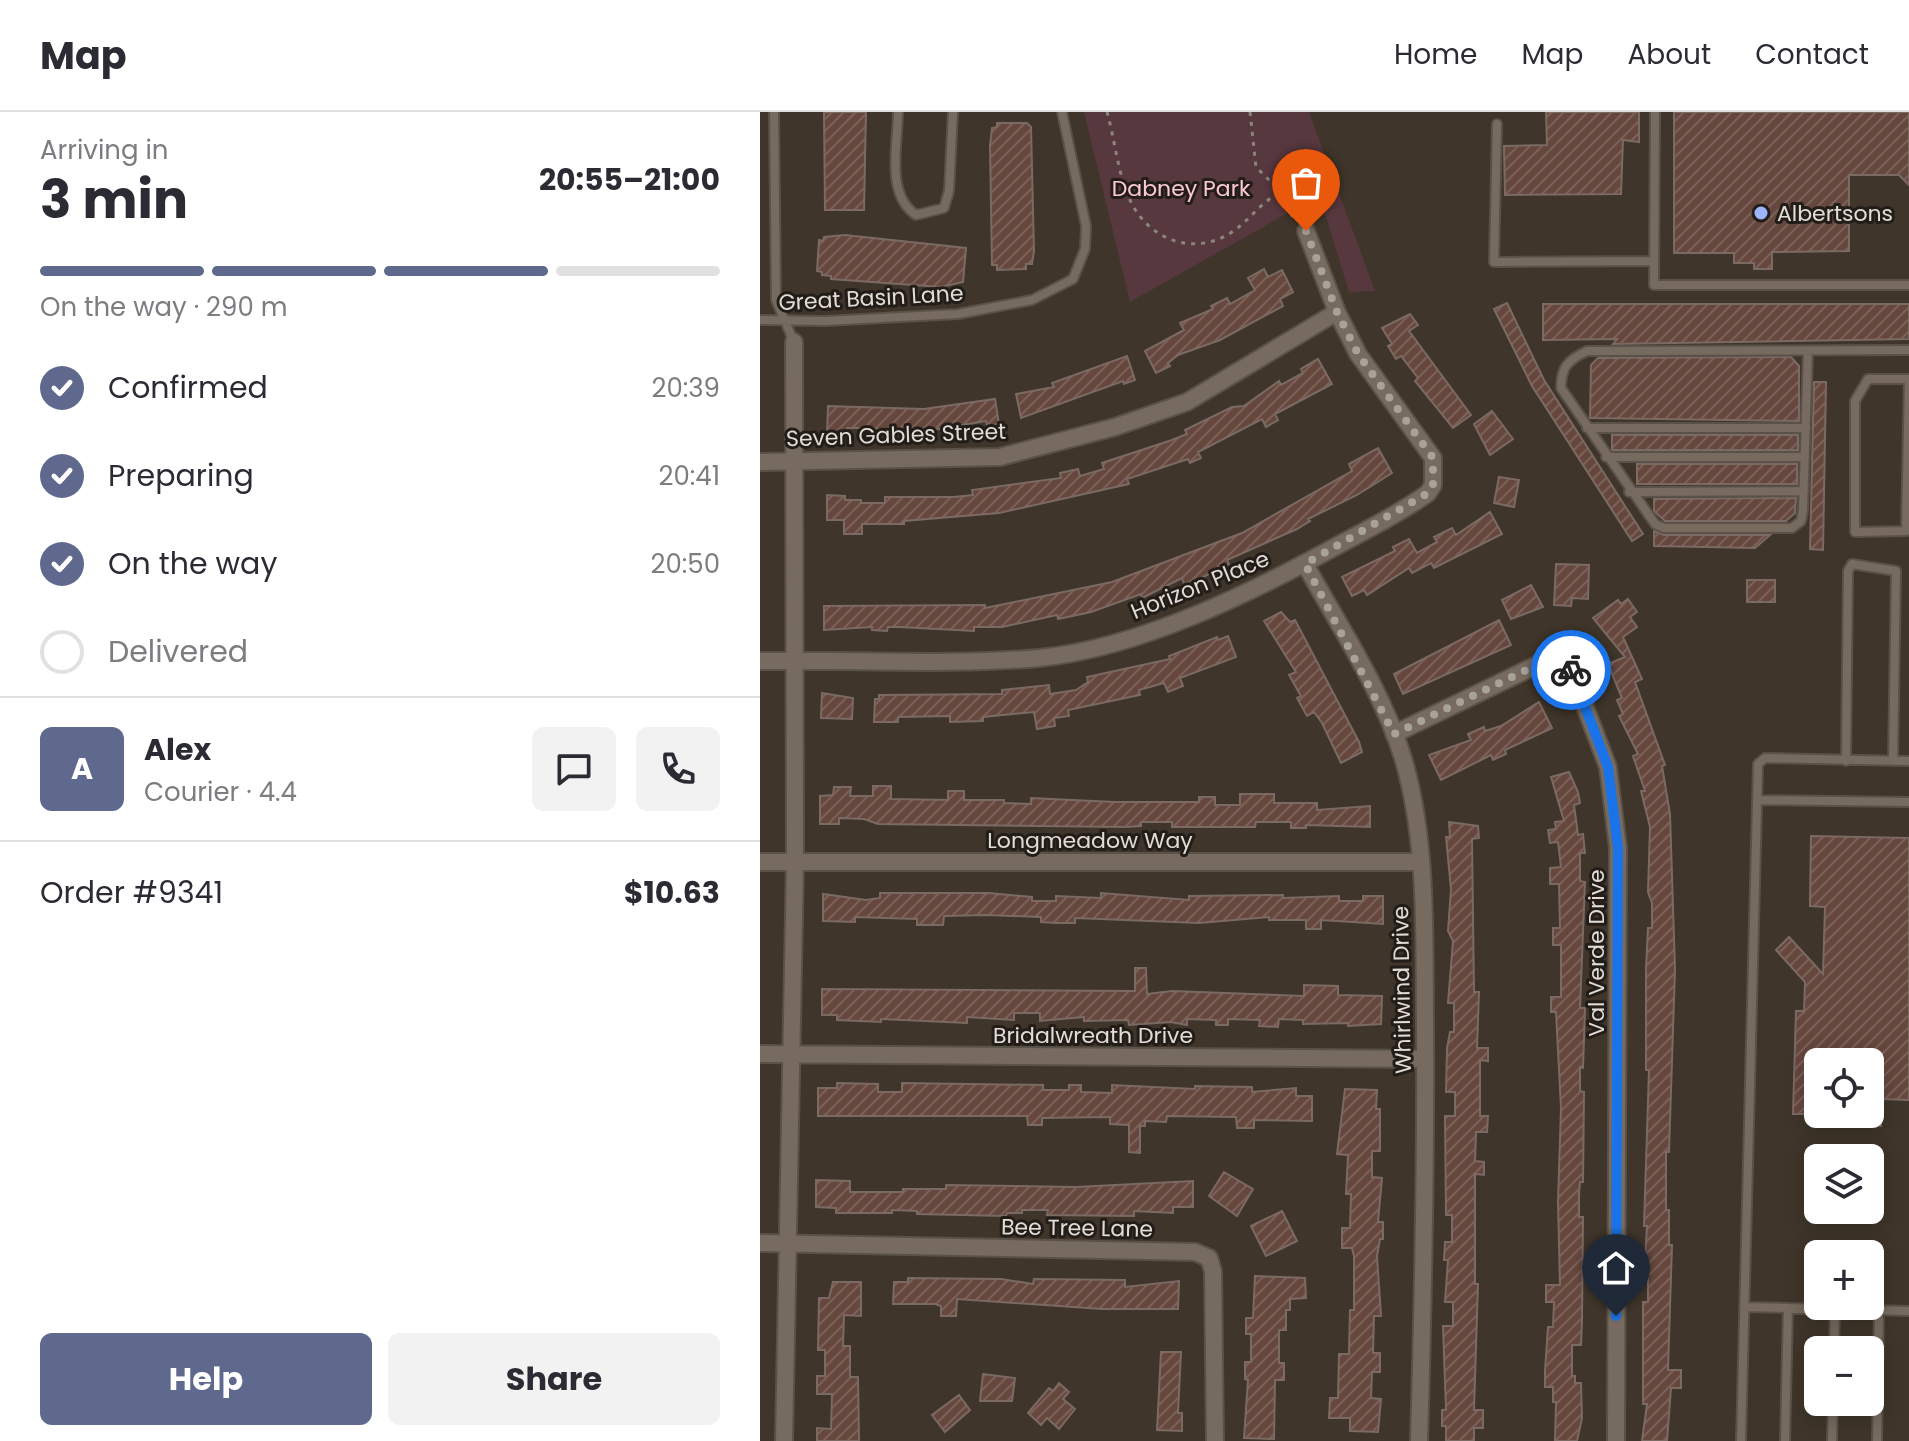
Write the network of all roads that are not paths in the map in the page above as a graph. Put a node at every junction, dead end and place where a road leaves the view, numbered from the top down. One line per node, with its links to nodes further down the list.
1 (774, 112): 12 (lane)
2 (898, 112): 3 (lane)
3 (953, 112)
4 (1062, 112): 12 (lane, Great Basin Lane)
5 (1655, 112): 8 (lane)
6 (1497, 124): 8 (lane)
7 (1306, 231): 10 (street)
8 (1654, 261): 9 (lane)
9 (1909, 285)
10 (1337, 312): 22 (street, Seven Gables Street); 25 (street, Horizon Place)
11 (760, 320): 12 (lane, Great Basin Lane)
12 (785, 320): 13 (lane)
13 (794, 342): 22 (street)
14 (1909, 350): 15 (lane)
15 (1808, 351): 17 (lane); 18 (lane)
16 (1909, 379): 16 (lane)
17 (1587, 428): 18 (lane); 19 (lane)
18 (1806, 428): 20 (lane)
19 (1606, 457): 20 (lane); 24 (lane)
20 (1805, 457): 23 (lane)
21 (760, 462): 22 (street, Seven Gables Street)
22 (795, 462): 26 (street)
23 (1804, 491): 24 (lane); 24 (lane)
24 (1629, 492)
25 (1305, 564): 26 (street, Horizon Place); 28 (street, Whirlwind Drive)
26 (796, 660): 27 (street, Horizon Place); 35 (street)
27 (760, 661)
28 (1394, 734): 36 (street, Whirlwind Drive); 52 (street, Val Verde Drive)
29 (1846, 761): 30 (lane); 30 (lane); 32 (lane)
30 (1893, 761): 31 (lane)
31 (1909, 761)
32 (1757, 800): 33 (lane); 42 (lane)
33 (1909, 802)
34 (760, 862): 35 (street, Longmeadow Way)
35 (795, 862): 36 (street, Longmeadow Way); 38 (street)
36 (1420, 862): 39 (street, Whirlwind Drive)
37 (760, 1054): 38 (street, Bridalwreath Drive)
38 (791, 1054): 39 (street, Bridalwreath Drive); 41 (street)
39 (1425, 1059): 51 (street, Whirlwind Drive)
40 (760, 1243): 41 (street, Bee Tree Lane)
41 (786, 1243): 49 (street); 50 (street, Bee Tree Lane)
42 (1744, 1307): 43 (lane); 53 (lane)
43 (1788, 1308): 44 (lane); 54 (lane)
44 (1804, 1308)
45 (1884, 1310): 46 (lane)
46 (1909, 1311)
47 (1879, 1320): 56 (lane)
48 (1833, 1416): 55 (lane)
49 (784, 1441)
50 (1215, 1441)
51 (1419, 1441)
52 (1616, 1441)
53 (1741, 1441)
54 (1785, 1441)
55 (1832, 1441)
56 (1877, 1441)

